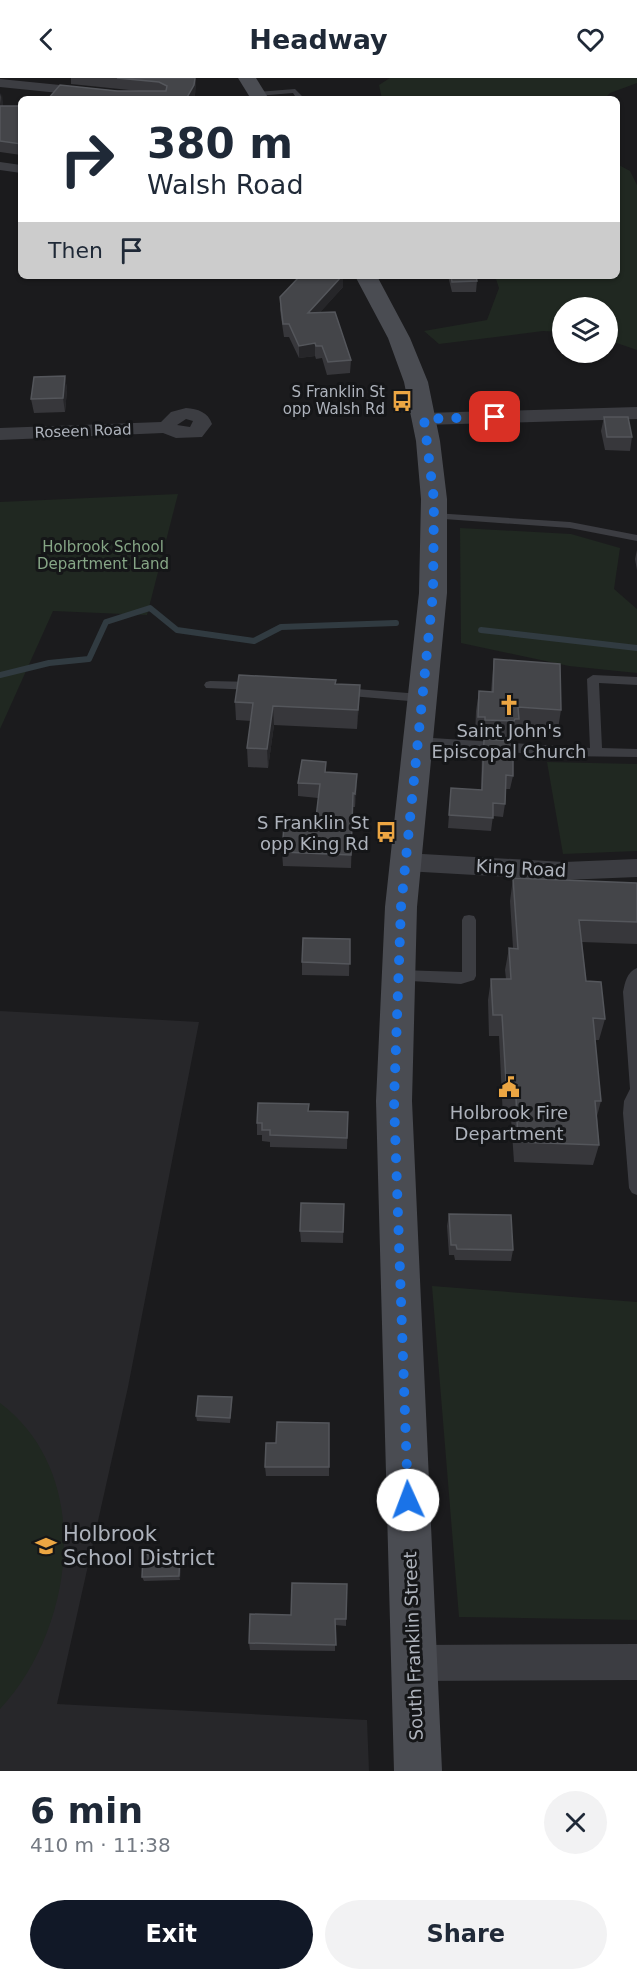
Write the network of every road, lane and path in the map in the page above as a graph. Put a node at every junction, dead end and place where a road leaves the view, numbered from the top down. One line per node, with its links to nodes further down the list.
1 (247, 78): 4 (main road)
2 (0, 82): 3 (street)
3 (132, 96)
4 (258, 96)
5 (265, 96): 6 (lane)
6 (299, 96)
7 (0, 166): 8 (street)
8 (18, 169)
9 (368, 279): 11 (main road, South Franklin Street)
10 (637, 413): 11 (street)
11 (424, 419): 14 (main road, South Franklin Street)
12 (166, 427): 13 (street, Roseen Road)
13 (0, 434)
14 (434, 516): 15 (lane); 20 (main road, South Franklin Street)
15 (637, 538)
16 (637, 681): 22 (lane)
17 (210, 685): 18 (lane)
18 (265, 686)
19 (329, 690): 20 (lane)
20 (421, 698): 21 (main road, South Franklin Street)
21 (417, 741): 22 (lane); 24 (main road, South Franklin Street)
22 (596, 751): 23 (lane)
23 (637, 753)
24 (405, 862): 25 (street, King Road); 28 (main road, South Franklin Street)
25 (637, 868)
26 (469, 920): 28 (lane)
27 (637, 974): 29 (lane)
28 (398, 976): 32 (main road, South Franklin Street)
29 (637, 1089): 30 (lane)
30 (637, 1188)
31 (637, 1662): 32 (street)
32 (414, 1663): 33 (main road, South Franklin Street)
33 (418, 1771)

